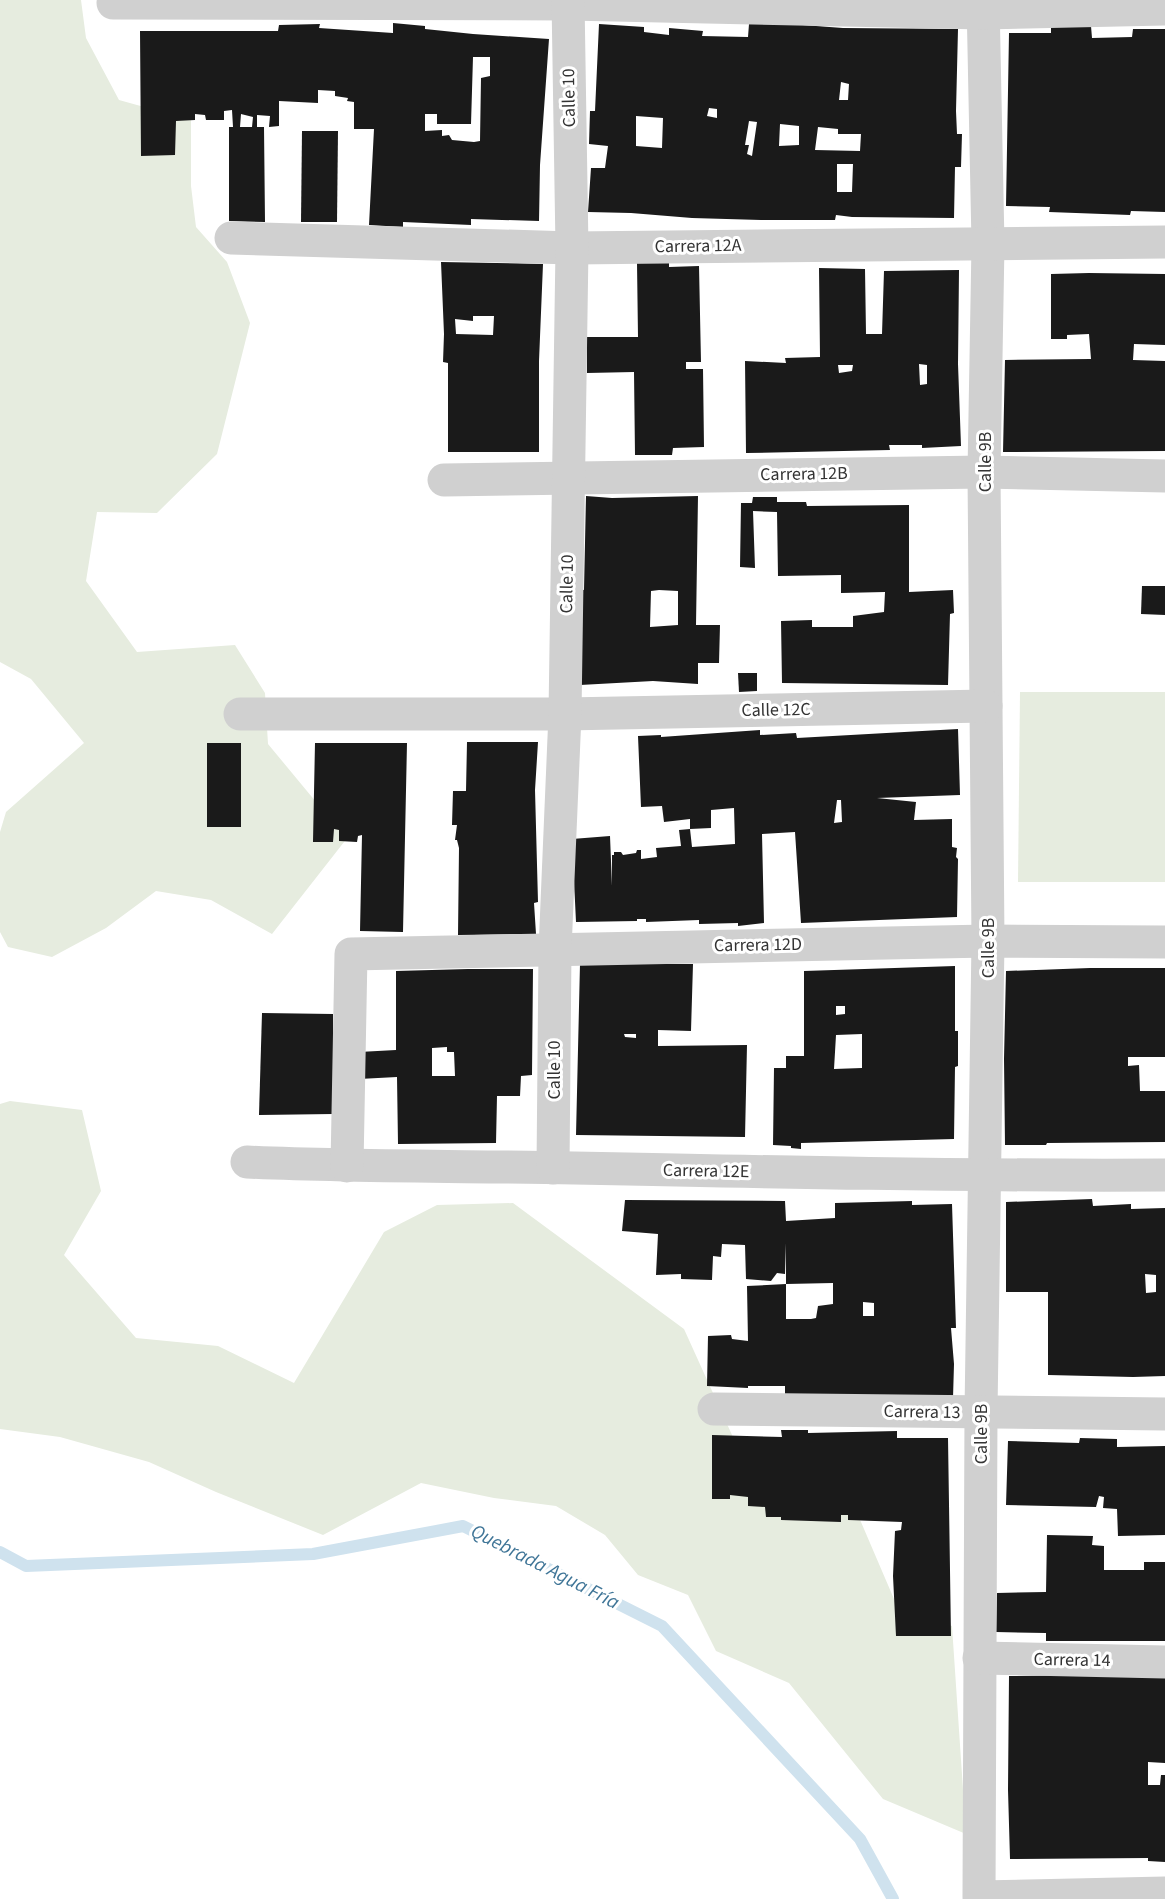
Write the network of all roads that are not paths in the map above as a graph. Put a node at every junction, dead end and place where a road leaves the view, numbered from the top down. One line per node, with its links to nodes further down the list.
1 (315, 2): 2 (street); 3 (street)
2 (568, 2): 5 (street); 10 (street, Calle 10)
3 (113, 3)
4 (1123, 5): 5 (street); 6 (street)
5 (983, 6): 9 (street, Calle 9B)
6 (1165, 9)
7 (231, 238): 10 (street, Carrera 12A)
8 (1165, 242): 9 (street, Carrera 12A)
9 (988, 244): 10 (street, Carrera 12A); 11 (street, Calle 9B)
10 (572, 248): 13 (street, Calle 10)
11 (984, 471): 12 (street, Carrera 12B); 13 (street, Carrera 12B); 15 (street, Calle 9B)
12 (1165, 476)
13 (568, 477): 14 (street, Carrera 12B); 17 (street, Calle 10)
14 (444, 480)
15 (986, 706): 17 (street, Calle 12C); 18 (street, Calle 9B)
16 (240, 714): 17 (street, Calle 12C)
17 (565, 714): 20 (street, Calle 10)
18 (988, 941): 19 (street, Carrera 12D); 20 (street, Carrera 12D); 25 (street, Calle 9B)
19 (1165, 942)
20 (555, 950): 22 (street, Carrera 12D); 23 (street, Calle 10)
21 (247, 1162): 22 (street, Carrera 12E)
22 (347, 1166): 23 (street, Carrera 12E)
23 (553, 1168): 25 (street, Carrera 12E)
24 (1165, 1175): 25 (street, Carrera 12E)
25 (985, 1176): 27 (street, Calle 9B)
26 (714, 1409): 27 (street, Carrera 13)
27 (981, 1412): 28 (street, Carrera 13); 29 (street, Calle 9B)
28 (1165, 1414)
29 (979, 1658): 30 (street, Carrera 14); 31 (street, Calle 9B)
30 (1165, 1662)
31 (1165, 1893)

